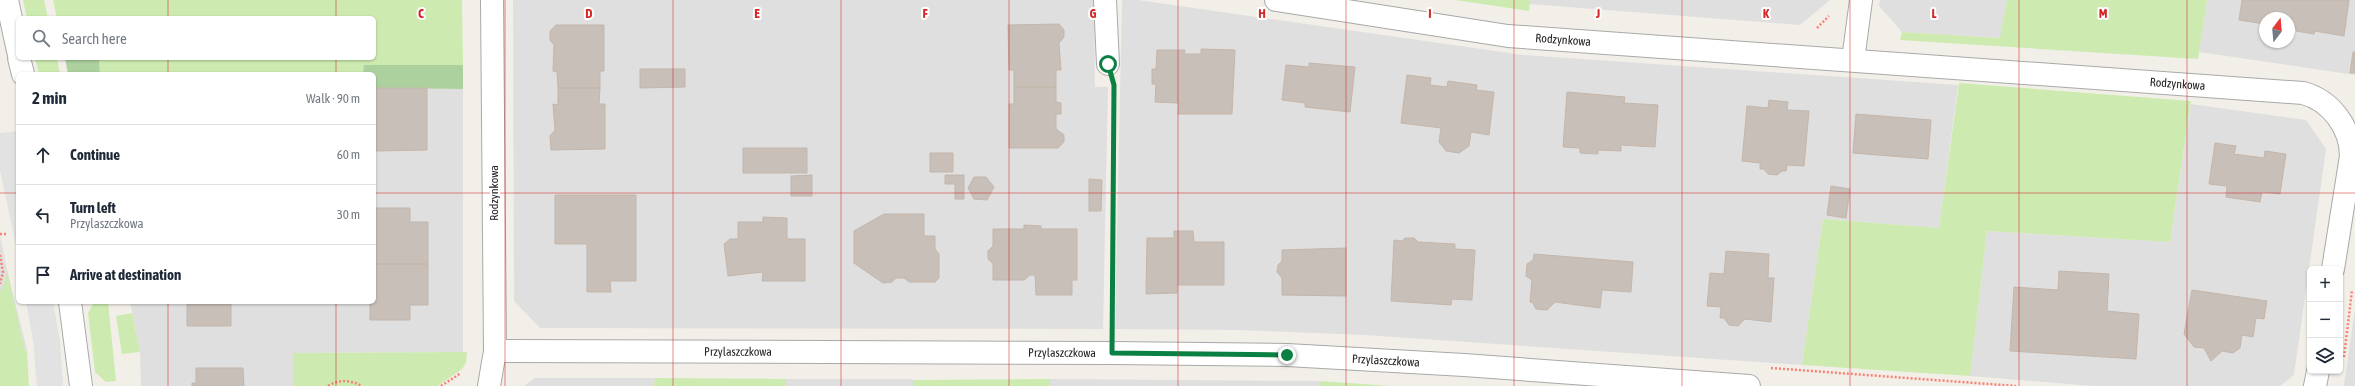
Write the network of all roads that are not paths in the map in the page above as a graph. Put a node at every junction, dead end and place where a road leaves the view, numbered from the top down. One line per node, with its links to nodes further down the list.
1 (7, 0): 6 (street)
2 (492, 0): 13 (street, Rodzynkowa)
3 (1105, 0): 9 (street)
4 (1276, 0): 8 (street, Rodzynkowa)
5 (1861, 0): 8 (street)
6 (16, 42)
7 (20, 60): 10 (street)
8 (1853, 60): 11 (street, Rodzynkowa)
9 (1108, 64)
10 (23, 72)
11 (2333, 266)
12 (70, 304): 15 (street)
13 (495, 352): 16 (street, Rodzynkowa); 17 (street, Przylaszczkowa)
14 (2317, 374): 18 (street)
15 (81, 386)
16 (489, 386)
17 (1749, 386)
18 (2315, 386)

